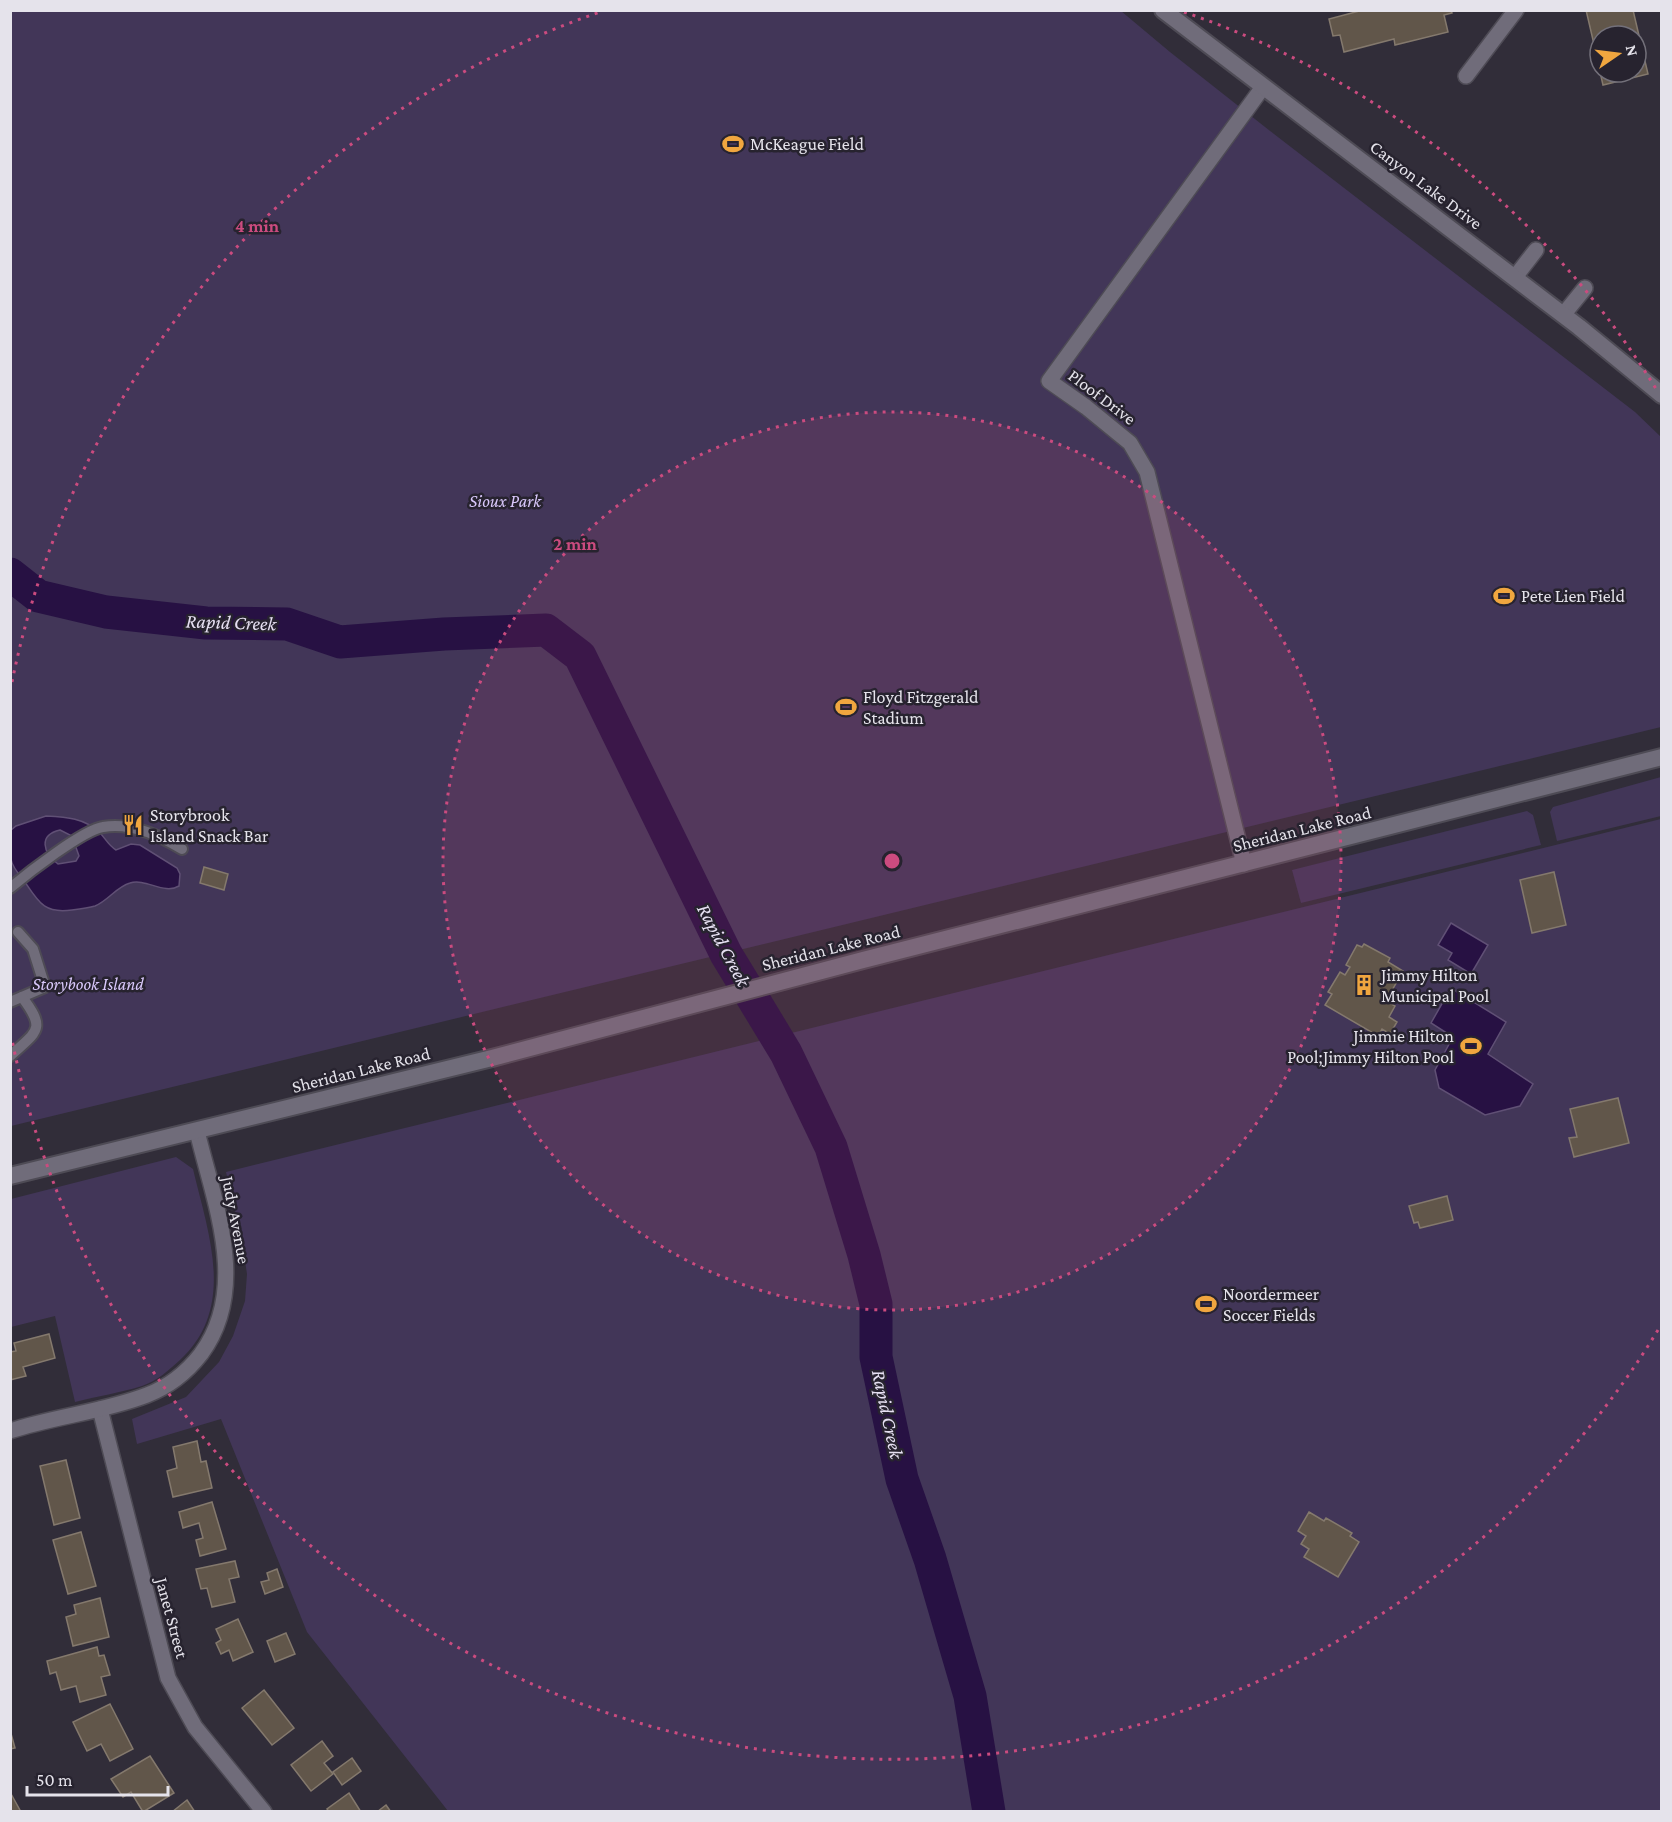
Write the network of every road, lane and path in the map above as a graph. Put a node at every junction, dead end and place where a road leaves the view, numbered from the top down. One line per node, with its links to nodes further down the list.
1 (1163, 10): 4 (street, Canyon Lake Drive)
2 (1515, 10): 3 (street)
3 (1466, 76)
4 (1263, 87): 6 (street, Canyon Lake Drive); 12 (street, Ploof Drive)
5 (1536, 250): 6 (street)
6 (1515, 277): 8 (street, Canyon Lake Drive)
7 (1585, 288): 8 (street)
8 (1563, 315): 9 (street, Canyon Lake Drive)
9 (1662, 395)
10 (1662, 757): 12 (street, Sheridan Lake Road)
11 (182, 849): 13 (street)
12 (1244, 864): 18 (street, Sheridan Lake Road)
13 (10, 888)
14 (18, 932): 15 (street)
15 (22, 997): 16 (street); 17 (street)
16 (10, 1002)
17 (10, 1056)
18 (197, 1131): 19 (street, Sheridan Lake Road); 20 (street, Judy Avenue)
19 (10, 1176)
20 (99, 1409): 21 (street, Judy Avenue); 22 (street, Janet Street)
21 (10, 1431)
22 (264, 1812)

